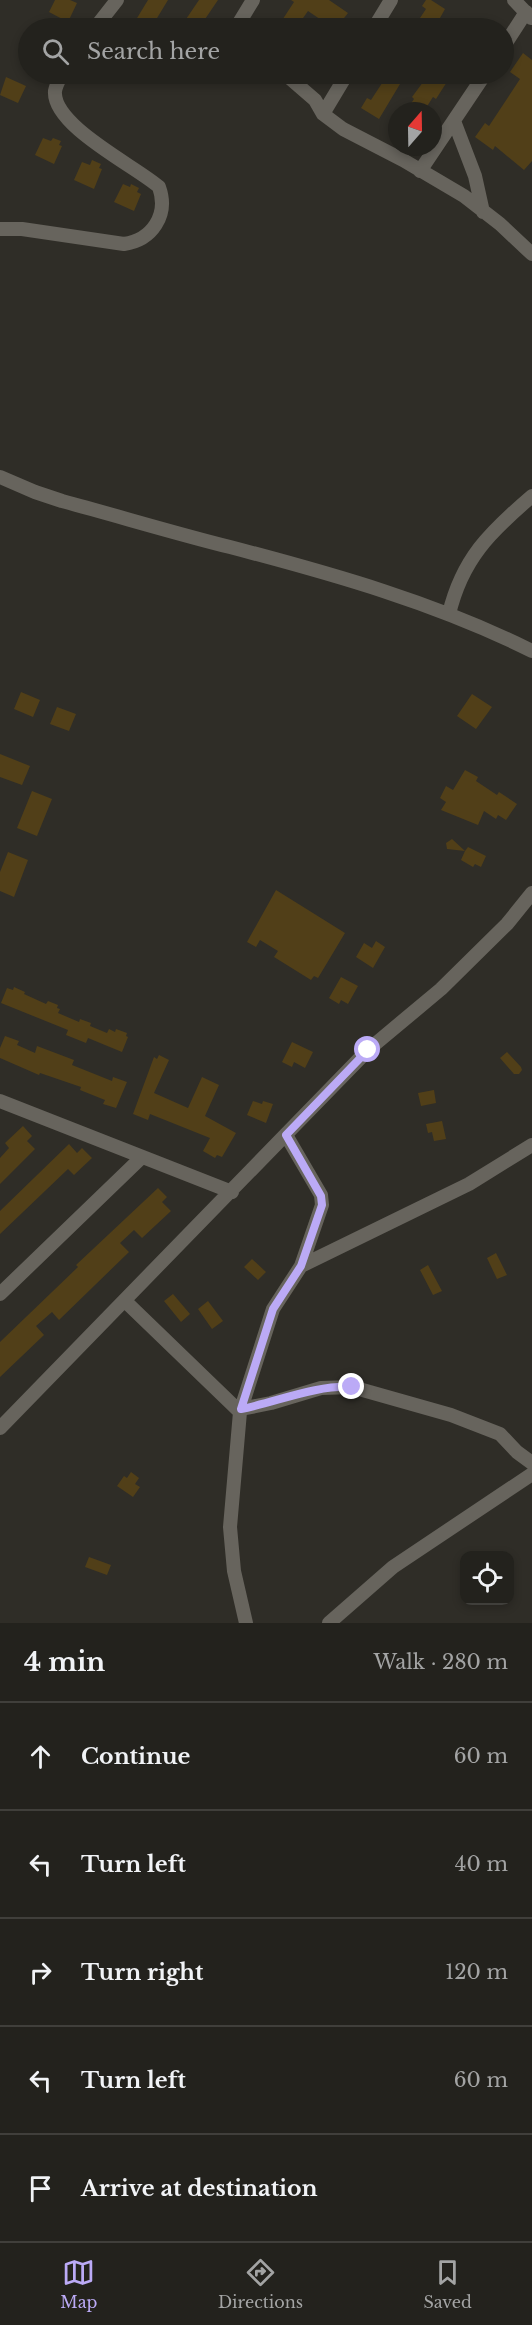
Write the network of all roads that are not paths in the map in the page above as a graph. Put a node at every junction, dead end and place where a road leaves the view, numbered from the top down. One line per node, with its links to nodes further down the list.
1 (117, 0): 6 (street)
2 (253, 0): 7 (street)
3 (391, 0): 8 (street)
4 (514, 0): 5 (street)
5 (529, 16): 9 (street)
6 (103, 18)
7 (242, 18)
8 (380, 18)
9 (514, 34)
10 (58, 84): 18 (street)
11 (299, 84): 14 (street)
12 (341, 84): 14 (street)
13 (478, 84): 15 (street)
14 (323, 114): 16 (street)
15 (454, 121): 16 (street); 17 (street)
16 (420, 171): 17 (street)
17 (483, 212): 19 (street)
18 (0, 228)
19 (530, 246)
20 (0, 477): 22 (street)
21 (532, 496): 22 (street)
22 (449, 614): 23 (street)
23 (532, 651)
24 (532, 893): 26 (street)
25 (2, 1105): 28 (street)
26 (286, 1135): 29 (street); 30 (street)
27 (532, 1145): 30 (street)
28 (142, 1157): 29 (street); 31 (street)
29 (231, 1192): 32 (street)
30 (301, 1266): 33 (street)
31 (0, 1294)
32 (125, 1301): 33 (street); 34 (street)
33 (240, 1411): 35 (street); 37 (street)
34 (0, 1428)
35 (532, 1463)
36 (532, 1474): 38 (street)
37 (246, 1623)
38 (330, 1623)

